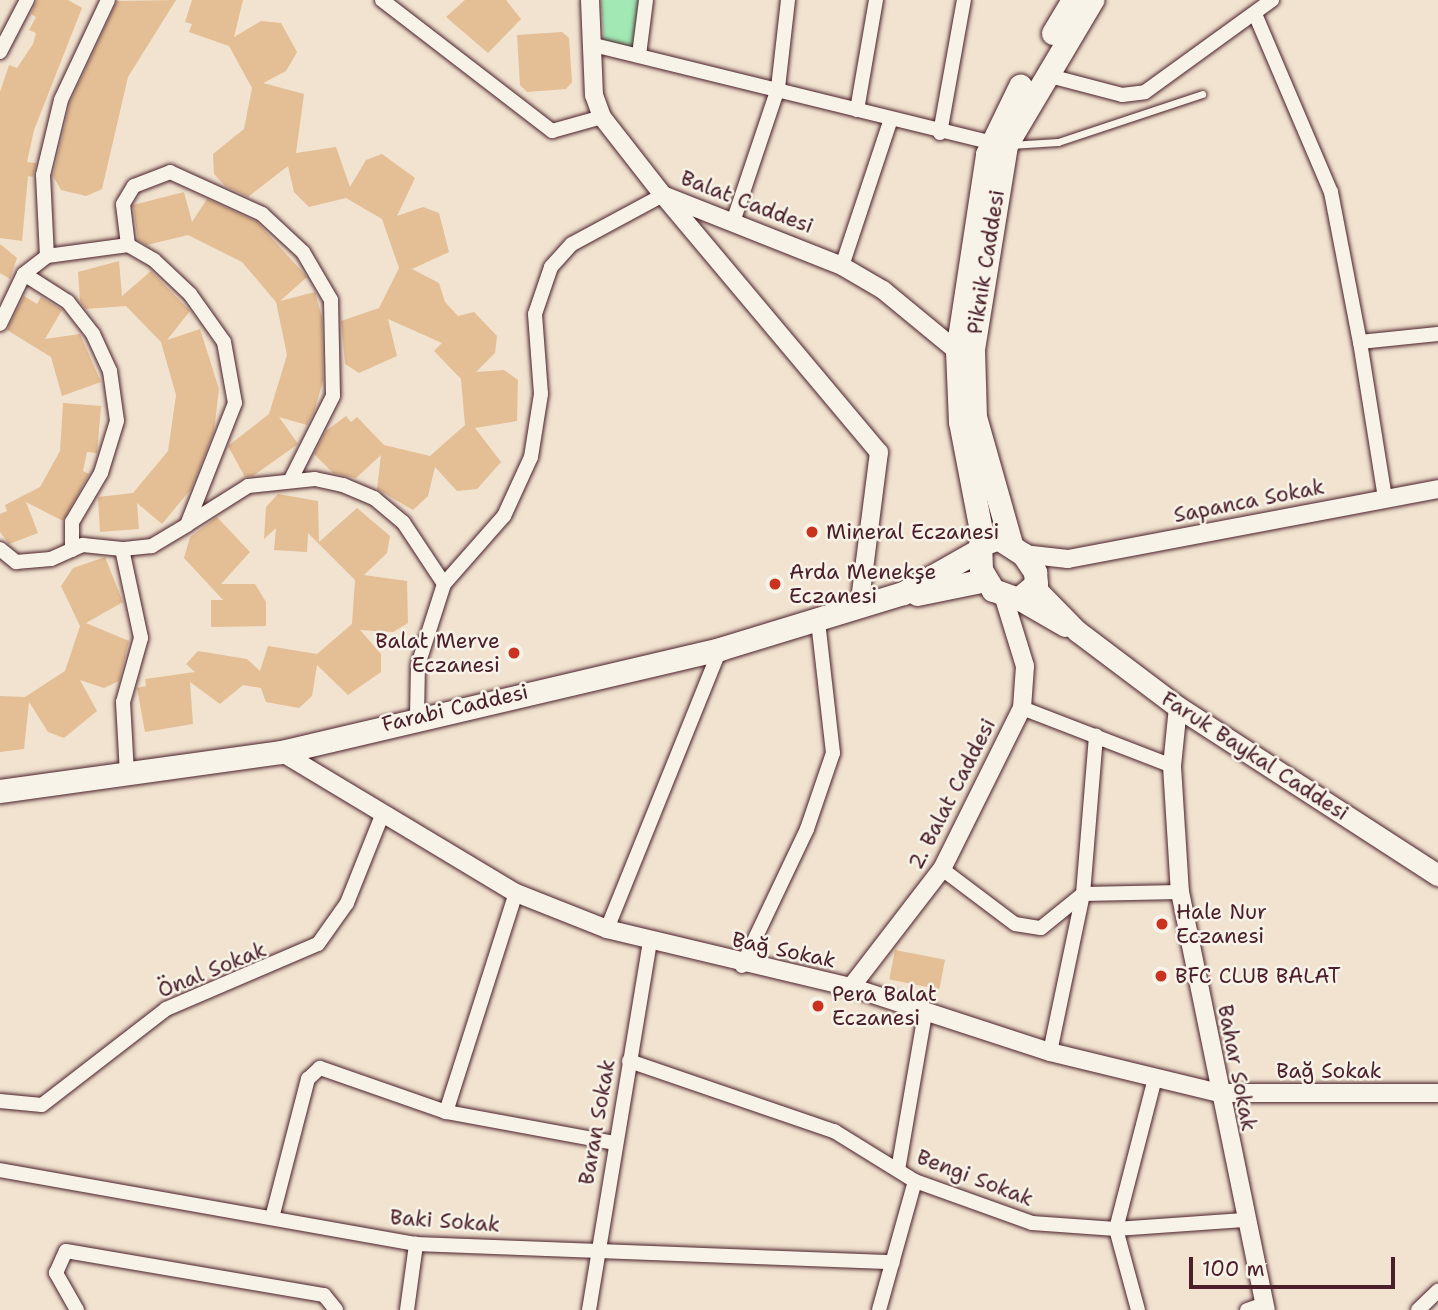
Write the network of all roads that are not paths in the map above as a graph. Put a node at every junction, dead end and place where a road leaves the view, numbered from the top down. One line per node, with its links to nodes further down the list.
1 (27, 0): 14 (street)
2 (108, 0): 27 (street)
3 (382, 0): 20 (street)
4 (590, 0): 13 (street, Balat Caddesi)
5 (646, 0): 15 (street)
6 (788, 0): 17 (street)
7 (876, 0): 19 (street)
8 (964, 0): 22 (street)
9 (1073, 0): 23 (main road, Piknik Caddesi)
10 (1092, 0): 16 (main road, Piknik Caddesi)
11 (1272, 0): 12 (street)
12 (1255, 14): 16 (street); 32 (street)
13 (594, 45): 15 (street); 20 (street, Balat Caddesi)
14 (0, 52)
15 (639, 55): 17 (street)
16 (1046, 75): 23 (main road, Piknik Caddesi)
17 (778, 88): 19 (street); 25 (street)
18 (1202, 94): 23 (lane)
19 (857, 110): 21 (street)
20 (602, 117): 24 (street, Balat Caddesi)
21 (891, 119): 22 (street); 28 (street)
22 (940, 133): 23 (street)
23 (998, 144): 33 (main road, Piknik Caddesi); 41 (main road, Piknik Caddesi)
24 (663, 195): 25 (street, Balat Caddesi); 45 (street); 48 (street)
25 (734, 219): 28 (street, Balat Caddesi)
26 (128, 245): 27 (street); 34 (street); 37 (street)
27 (47, 256): 29 (street)
28 (842, 266): 33 (street, Balat Caddesi)
29 (24, 274): 30 (street); 42 (street)
30 (0, 324)
31 (1438, 336): 32 (street)
32 (1360, 342): 36 (street)
33 (957, 351): 38 (main road, Piknik Caddesi)
34 (290, 481): 37 (street); 45 (street)
35 (1438, 489): 36 (street, Sapanca Sokak)
36 (1385, 498): 43 (street, Sapanca Sokak)
37 (187, 525): 40 (street)
38 (981, 546): 41 (main road); 44 (main road, Piknik Caddesi); 47 (main road)
39 (0, 549): 42 (street)
40 (121, 549): 42 (street); 57 (street)
41 (1017, 549): 43 (street, Sapanca Sokak); 46 (main road, Piknik Caddesi)
42 (72, 550)
43 (1068, 559): 46 (street, Sapanca Sokak)
44 (985, 580): 46 (main road); 47 (main road)
45 (444, 584): 53 (street)
46 (1023, 591): 51 (main road, Faruk Baykal Caddesi); 52 (street, 2. Balat Caddesi)
47 (903, 593): 48 (main road, Farabi Caddesi)
48 (859, 608): 49 (main road, Farabi Caddesi)
49 (818, 621): 50 (main road, Farabi Caddesi); 67 (street)
50 (720, 649): 53 (main road, Farabi Caddesi); 65 (street)
51 (1178, 707): 56 (street, Bahar Sokak); 61 (main road, Faruk Baykal Caddesi)
52 (1022, 708): 54 (street); 60 (street, 2. Balat Caddesi)
53 (417, 716): 55 (main road, Farabi Caddesi)
54 (1096, 736): 56 (street); 64 (street)
55 (281, 752): 57 (main road, Farabi Caddesi); 59 (street, Bağ Sokak)
56 (1172, 766): 62 (street, Bahar Sokak)
57 (127, 774): 58 (main road, Farabi Caddesi)
58 (0, 791)
59 (383, 813): 63 (street, Bağ Sokak); 75 (street, Önal Sokak)
60 (942, 869): 64 (street); 68 (street, 2. Balat Caddesi)
61 (1438, 875)
62 (1180, 892): 64 (street); 73 (street, Bahar Sokak)
63 (516, 893): 65 (street, Bağ Sokak); 76 (street)
64 (1083, 894): 70 (street)
65 (607, 929): 66 (street, Bağ Sokak)
66 (650, 941): 67 (street, Bağ Sokak); 71 (street, Baran Sokak)
67 (742, 966): 68 (street, Bağ Sokak)
68 (851, 987): 69 (street, Bağ Sokak)
69 (925, 1013): 70 (street, Bağ Sokak); 79 (street)
70 (1050, 1052): 72 (street, Bağ Sokak)
71 (629, 1061): 77 (street, Baran Sokak); 79 (street, Bengi Sokak)
72 (1155, 1078): 73 (street, Bağ Sokak); 83 (street)
73 (1219, 1093): 74 (street, Bağ Sokak); 82 (street, Bahar Sokak)
74 (1438, 1093)
75 (0, 1101)
76 (446, 1112): 77 (street); 81 (street)
77 (615, 1143): 85 (street, Baran Sokak)
78 (0, 1170): 81 (street, Baki Sokak)
79 (898, 1170): 80 (street, Bengi Sokak)
80 (915, 1181): 83 (street, Bengi Sokak); 86 (street)
81 (272, 1218): 84 (street, Baki Sokak)
82 (1244, 1220): 83 (street, Bengi Sokak); 88 (street, Bahar Sokak)
83 (1116, 1229): 94 (street)
84 (416, 1244): 85 (street, Baki Sokak); 91 (street)
85 (597, 1249): 86 (street, Baki Sokak); 92 (street, Baran Sokak)
86 (893, 1262): 93 (street)
87 (1438, 1292): 95 (street)
88 (1259, 1308)
89 (77, 1310): 90 (street)
90 (336, 1310)
91 (407, 1310)
92 (589, 1310)
93 (879, 1310)
94 (1138, 1310)
95 (1418, 1310)

